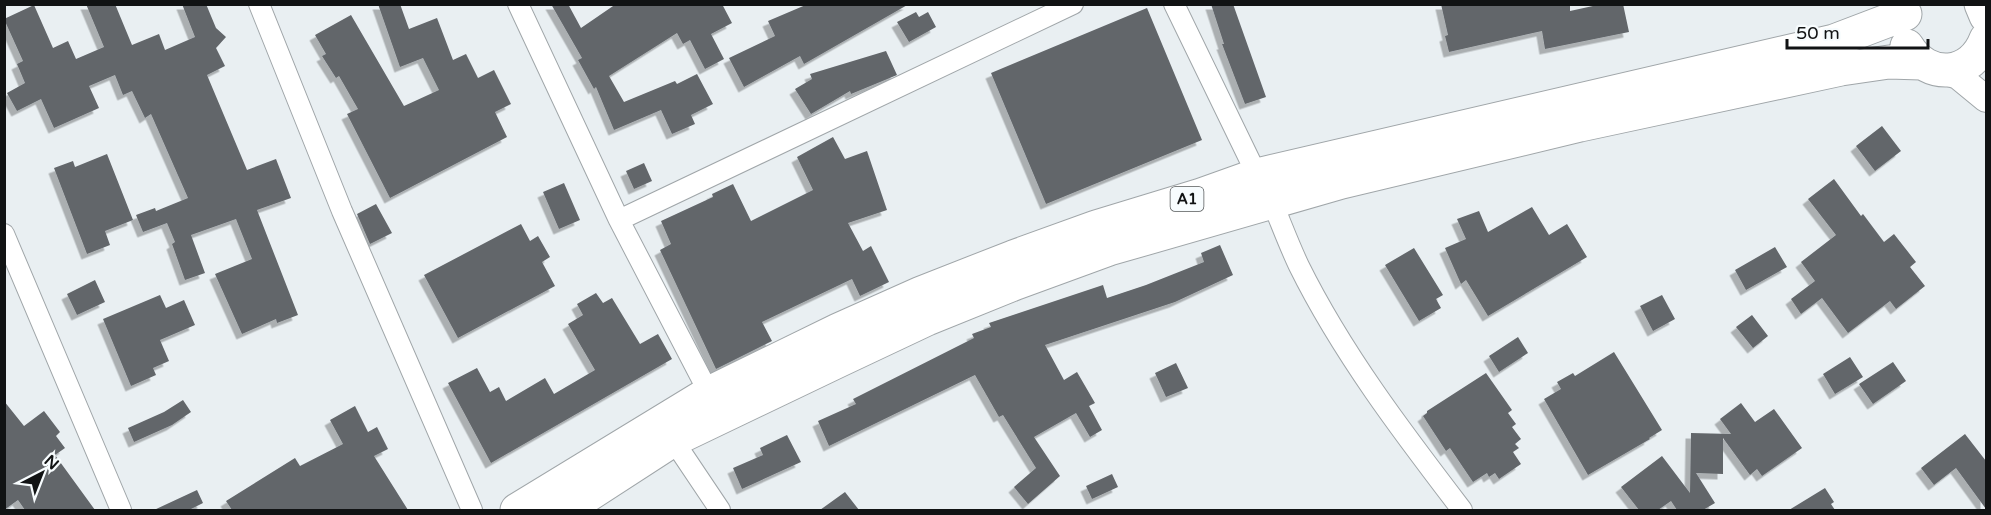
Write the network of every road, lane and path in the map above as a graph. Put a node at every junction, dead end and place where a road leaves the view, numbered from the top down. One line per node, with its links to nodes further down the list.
1 (259, 4): 16 (street)
2 (518, 4): 11 (street)
3 (1073, 4): 11 (street)
4 (1174, 4): 10 (street)
5 (1981, 4): 7 (highway)
6 (1903, 8): 8 (highway); 10 (highway, A1)
7 (1985, 46): 8 (highway)
8 (1931, 66): 9 (street); 10 (highway, A1)
9 (1986, 99)
10 (1264, 189): 13 (highway, A1); 14 (highway, A1); 20 (street)
11 (619, 220): 13 (street)
12 (4, 234): 15 (street)
13 (709, 393): 17 (highway, A1)
14 (673, 440): 18 (highway, A1); 19 (street)
15 (121, 510)
16 (472, 510)
17 (517, 510)
18 (565, 510)
19 (720, 510)
20 (1461, 510)

